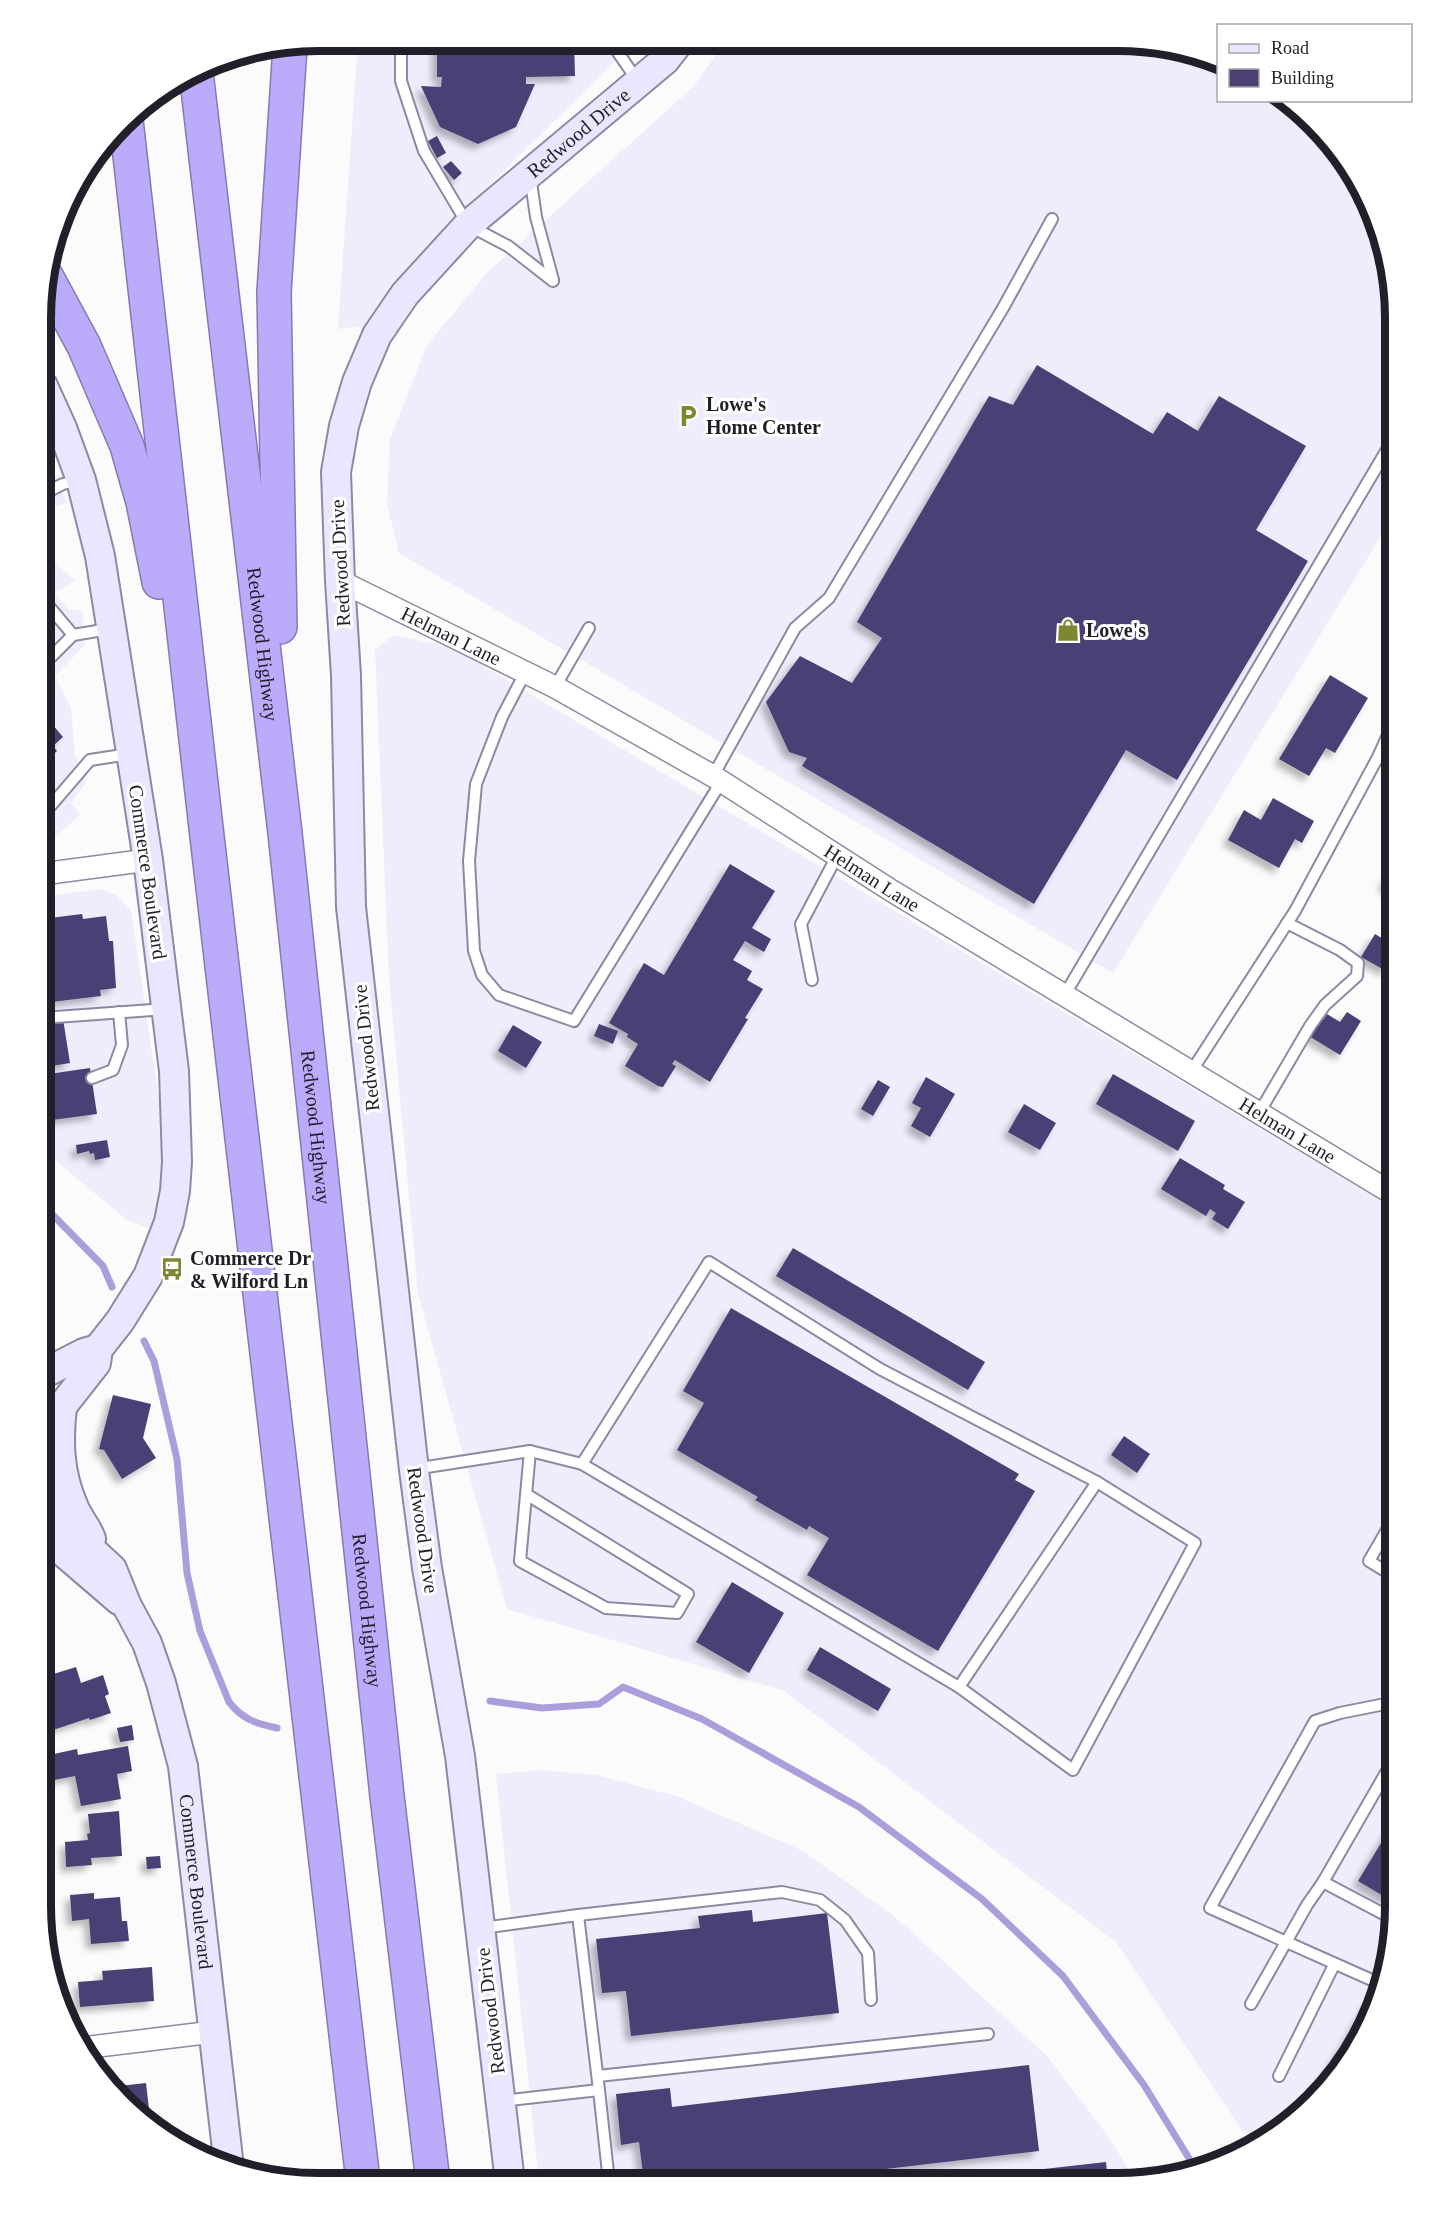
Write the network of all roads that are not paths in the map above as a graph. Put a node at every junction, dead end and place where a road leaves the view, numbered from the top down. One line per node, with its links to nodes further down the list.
1 (401, 51): 10 (lane)
2 (617, 51): 6 (lane)
3 (672, 51): 6 (main road, Redwood Drive)
4 (290, 53): 29 (highway)
5 (196, 81): 29 (highway, Redwood Highway)
6 (639, 83): 8 (main road, Redwood Drive)
7 (127, 131): 28 (highway)
8 (530, 174): 10 (main road, Redwood Drive); 10 (lane)
9 (1053, 219): 26 (lane)
10 (468, 225): 16 (main road, Redwood Drive)
11 (53, 288): 28 (highway)
12 (51, 404): 14 (main road, Commerce Boulevard)
13 (1385, 453): 35 (lane)
14 (81, 480): 15 (lane); 19 (main road, Commerce Boulevard)
15 (51, 490)
16 (340, 581): 22 (street, Helman Lane); 49 (main road, Redwood Drive)
17 (51, 609): 20 (lane)
18 (589, 628): 23 (lane)
19 (111, 629): 20 (lane); 25 (main road, Commerce Boulevard)
20 (73, 635): 21 (lane)
21 (51, 657)
22 (525, 673): 23 (street, Helman Lane); 26 (lane)
23 (555, 687): 26 (street, Helman Lane)
24 (1385, 741): 33 (lane)
25 (131, 753): 27 (lane); 31 (main road, Commerce Boulevard)
26 (717, 779): 30 (street, Helman Lane)
27 (51, 806)
28 (205, 819): 78 (highway)
29 (285, 833): 79 (highway, Redwood Highway)
30 (837, 856): 34 (lane); 35 (street, Helman Lane)
31 (148, 860): 32 (street); 36 (main road, Commerce Boulevard)
32 (51, 873)
33 (1287, 923): 39 (lane); 41 (lane)
34 (812, 980)
35 (1064, 996): 39 (street, Helman Lane)
36 (166, 1009): 37 (lane); 43 (main road, Commerce Boulevard)
37 (119, 1012): 38 (lane); 40 (lane)
38 (51, 1017)
39 (1191, 1072): 41 (street, Helman Lane)
40 (92, 1078)
41 (1258, 1113): 42 (street, Helman Lane)
42 (1385, 1189)
43 (98, 1349): 44 (main road); 45 (main road, Commerce Boulevard)
44 (51, 1370)
45 (62, 1407): 46 (main road, Commerce Boulevard); 55 (main road)
46 (51, 1421)
47 (530, 1451): 48 (lane); 49 (lane); 51 (lane)
48 (582, 1464): 50 (lane); 58 (lane)
49 (414, 1470): 64 (main road, Redwood Drive)
50 (1097, 1482): 58 (lane); 58 (lane)
51 (526, 1494): 51 (lane)
52 (51, 1510): 55 (main road, Commerce Boulevard)
53 (1385, 1533): 56 (lane)
54 (51, 1541): 57 (main road, Commerce Boulevard)
55 (95, 1552): 57 (main road, Commerce Boulevard)
56 (1385, 1570)
57 (127, 1606): 70 (main road, Commerce Boulevard)
58 (959, 1687)
59 (1385, 1704): 65 (lane)
60 (1385, 1774): 61 (lane)
61 (1323, 1882): 62 (lane); 65 (lane)
62 (1385, 1914)
63 (578, 1916): 64 (lane); 68 (lane); 73 (lane)
64 (480, 1928): 76 (main road, Redwood Drive)
65 (1286, 1943): 66 (lane); 69 (lane)
66 (1334, 1965): 67 (lane); 74 (lane)
67 (1374, 1981)
68 (871, 2001)
69 (1251, 2004)
70 (213, 2032): 72 (street); 77 (main road, Commerce Boulevard)
71 (988, 2034): 73 (lane)
72 (91, 2047)
73 (598, 2076): 75 (lane)
74 (1279, 2076)
75 (599, 2090): 76 (lane); 81 (lane)
76 (501, 2102): 80 (main road, Redwood Drive)
77 (228, 2157)
78 (362, 2173)
79 (432, 2173)
80 (509, 2173)
81 (608, 2173)

